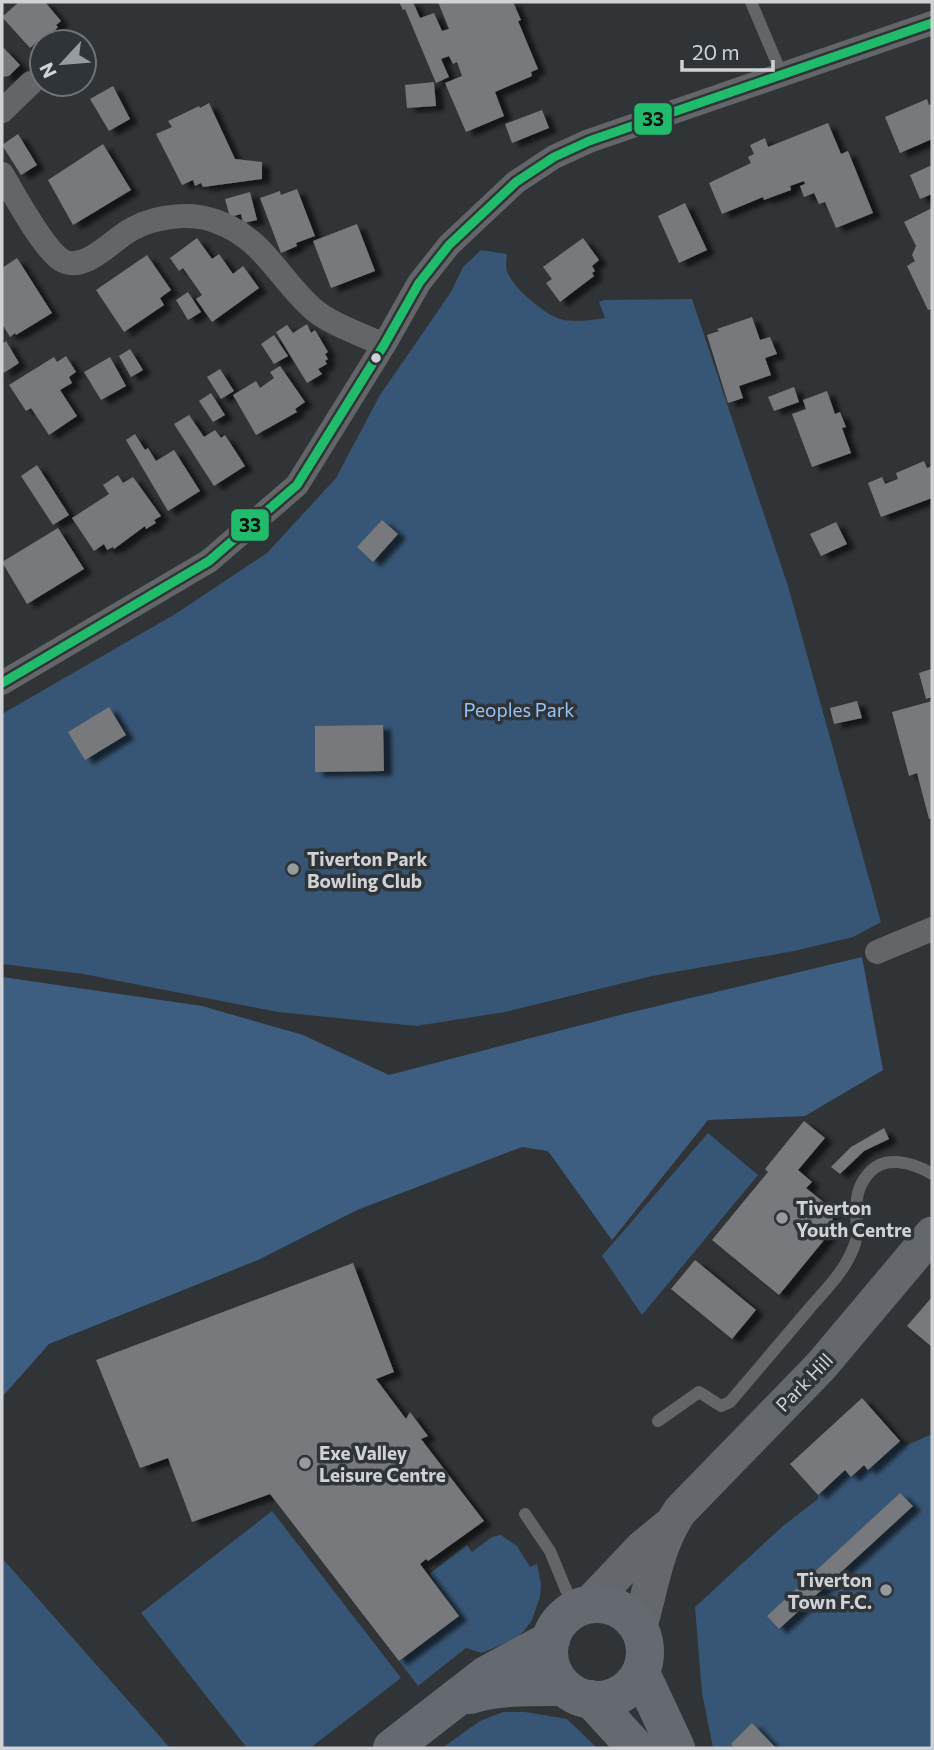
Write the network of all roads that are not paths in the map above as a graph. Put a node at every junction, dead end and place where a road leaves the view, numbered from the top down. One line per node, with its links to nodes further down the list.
1 (751, 2): 3 (lane)
2 (932, 23): 3 (street)
3 (782, 75): 7 (street)
4 (28, 86): 5 (street)
5 (2, 111)
6 (2, 174): 7 (street)
7 (384, 345): 8 (street)
8 (2, 683)
9 (932, 929): 10 (street)
10 (877, 952)
11 (932, 1174): 13 (lane)
12 (932, 1234): 15 (street, Park Hill)
13 (657, 1421)
14 (525, 1514): 16 (lane)
15 (670, 1525): 16 (street, Park Hill); 17 (street, Park Hill)
16 (581, 1607): 17 (main road); 18 (main road)
17 (639, 1629): 19 (main road)
18 (551, 1640): 20 (main road); 21 (main road)
19 (640, 1673): 20 (main road); 24 (main road)
20 (578, 1693): 21 (main road); 23 (main road)
21 (458, 1699): 22 (main road)
22 (393, 1748)
23 (636, 1748)
24 (676, 1748)

